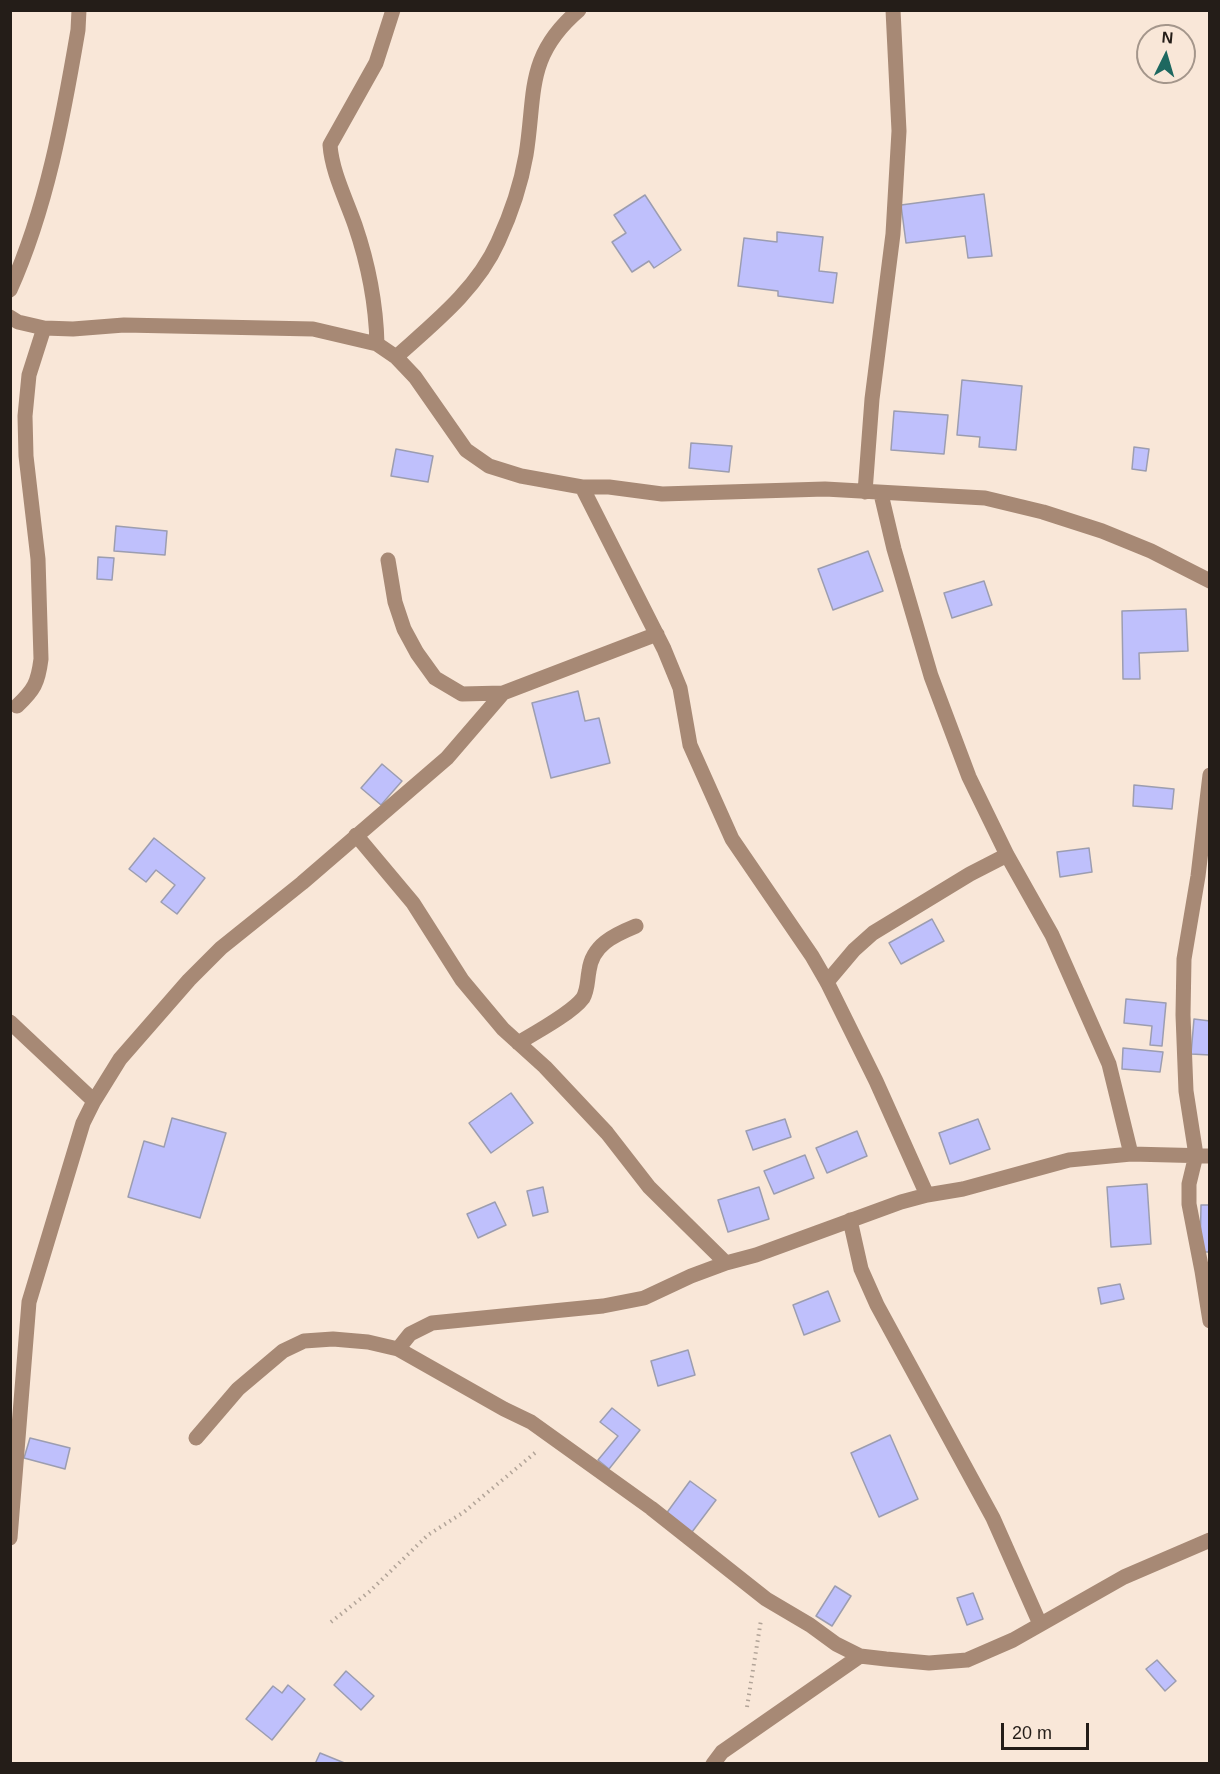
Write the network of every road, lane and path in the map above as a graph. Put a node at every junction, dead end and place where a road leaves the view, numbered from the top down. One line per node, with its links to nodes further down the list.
1 (79, 10): 5 (street)
2 (393, 10): 8 (street)
3 (579, 10): 9 (street)
4 (893, 10): 11 (street)
5 (10, 290)
6 (10, 317): 7 (street)
7 (44, 328): 8 (street); 17 (street)
8 (377, 344): 9 (street)
9 (396, 357): 10 (street)
10 (582, 487): 11 (street); 15 (street)
11 (865, 492): 12 (street)
12 (881, 494): 14 (street); 20 (street)
13 (388, 560): 16 (street)
14 (1209, 580)
15 (657, 634): 16 (street); 22 (street)
16 (502, 693): 19 (street)
17 (17, 706)
18 (1209, 775): 27 (street)
19 (356, 835): 24 (street); 25 (street)
20 (1007, 855): 22 (street); 26 (street)
21 (636, 926): 24 (street)
22 (827, 982): 28 (street)
23 (10, 1022): 25 (street)
24 (518, 1043): 30 (street)
25 (94, 1101): 35 (street)
26 (1131, 1154): 27 (street); 28 (street)
27 (1203, 1155): 31 (street)
28 (927, 1196): 29 (street)
29 (850, 1221): 30 (street); 39 (street)
30 (726, 1263): 32 (street)
31 (1209, 1321)
32 (398, 1349): 33 (street); 34 (street)
33 (552, 1437): 37 (street); 38 (path)
34 (196, 1438)
35 (10, 1538)
36 (1209, 1540): 39 (street)
37 (766, 1599): 40 (street); 41 (path)
38 (331, 1622)
39 (1040, 1624): 40 (street)
40 (860, 1656): 41 (street)
41 (737, 1741): 42 (street)
42 (713, 1764)

